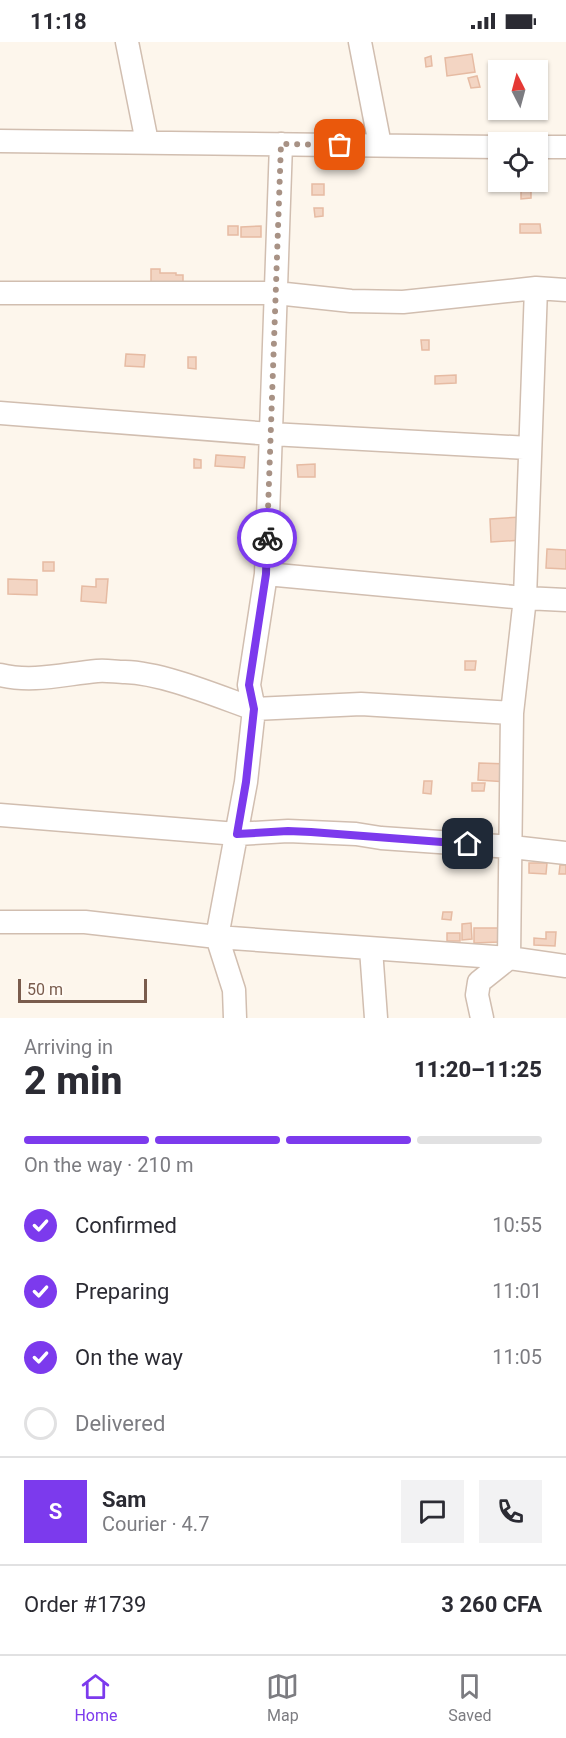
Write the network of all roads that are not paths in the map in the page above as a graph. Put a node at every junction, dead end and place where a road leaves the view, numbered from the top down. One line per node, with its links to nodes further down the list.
1 (127, 42): 4 (street)
2 (360, 42): 6 (street)
3 (0, 141): 4 (street)
4 (147, 142): 5 (street)
5 (281, 144): 6 (street); 13 (street)
6 (380, 145): 7 (street)
7 (488, 147)
8 (548, 147): 9 (street)
9 (566, 147)
10 (536, 288): 11 (street); 13 (street); 16 (street)
11 (566, 290)
12 (0, 293): 13 (street)
13 (276, 293): 15 (street)
14 (0, 413): 15 (street)
15 (271, 434): 16 (street); 17 (street)
16 (529, 448): 18 (street)
17 (266, 574): 18 (street); 21 (street)
18 (525, 598): 19 (street); 22 (street)
19 (566, 600)
20 (0, 675): 21 (street)
21 (254, 709): 22 (street); 24 (street)
22 (512, 714): 25 (street)
23 (0, 815): 24 (street)
24 (237, 834): 25 (street); 28 (street)
25 (512, 847): 26 (street); 30 (street)
26 (566, 853)
27 (0, 922): 28 (street)
28 (217, 937): 29 (street); 32 (street)
29 (370, 950): 30 (street); 33 (street)
30 (509, 958): 31 (street); 34 (street)
31 (566, 966)
32 (235, 1018)
33 (376, 1018)
34 (482, 1018)

